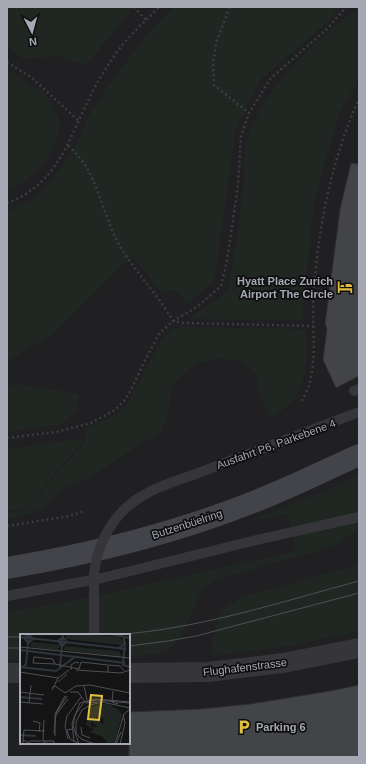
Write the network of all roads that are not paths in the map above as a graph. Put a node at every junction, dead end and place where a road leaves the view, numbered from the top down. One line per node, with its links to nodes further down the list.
1 (359, 412): 6 (lane, Ausfahrt P6, Parkebene 4, bridge)
2 (359, 455): 4 (main road, Butzenbüelring)
3 (359, 517): 5 (lane)
4 (7, 568)
5 (7, 596)
6 (94, 634)
7 (359, 648): 10 (street, Flughafenstrasse)
8 (7, 673): 9 (street)
9 (20, 673)
10 (130, 673)

